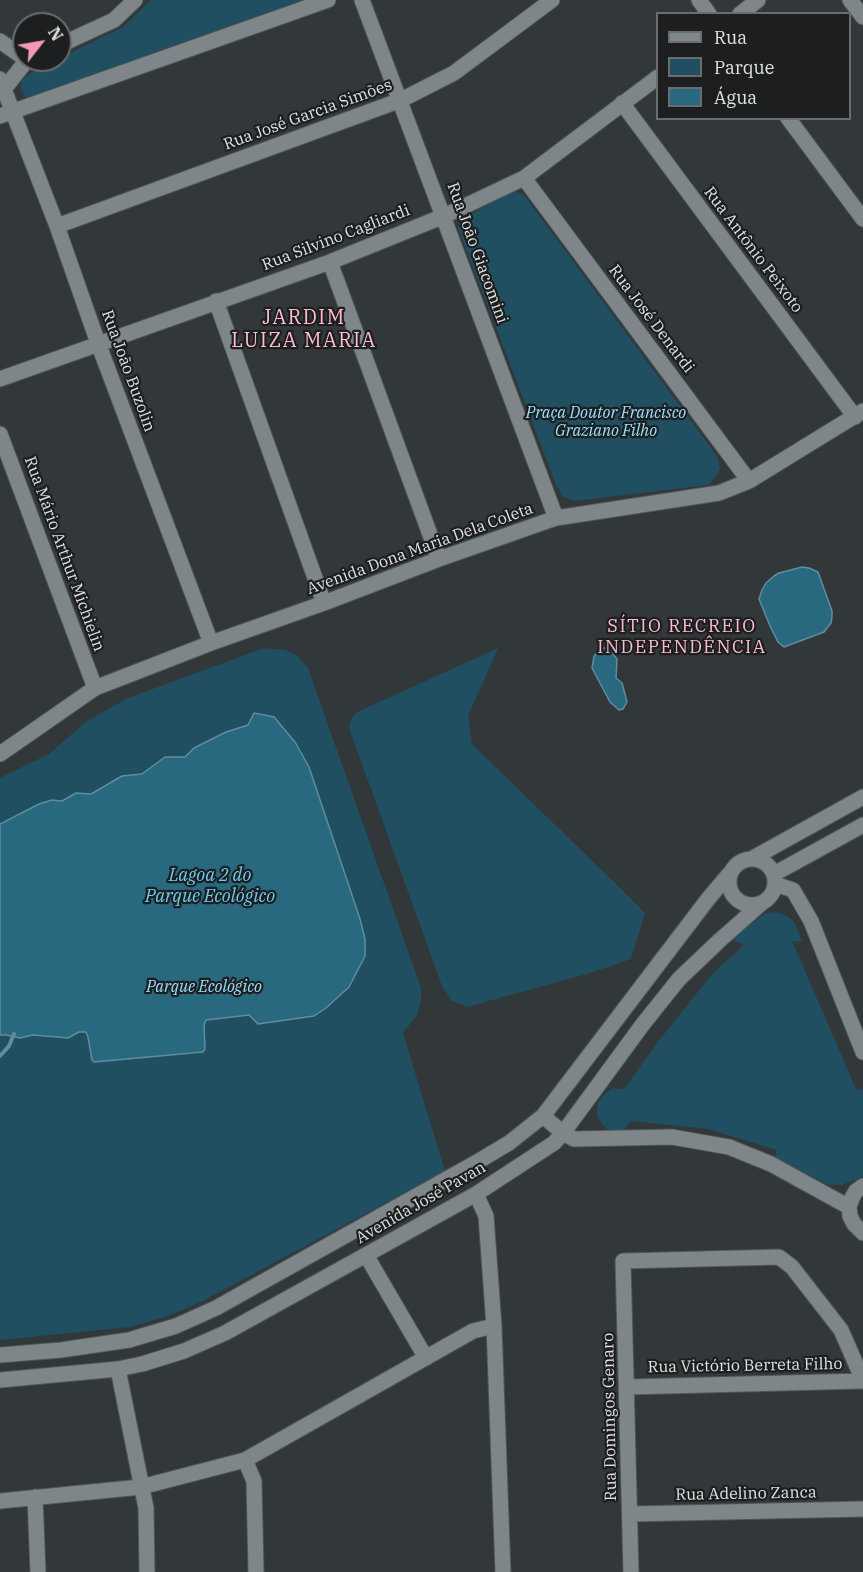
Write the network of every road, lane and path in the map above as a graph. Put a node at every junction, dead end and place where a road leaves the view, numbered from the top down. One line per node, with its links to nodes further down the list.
1 (135, 0): 9 (street)
2 (328, 0): 15 (street)
3 (363, 0): 13 (street, Rua João Giacomini)
4 (552, 0): 13 (street, Rua José Garcia Simões)
5 (758, 0): 7 (street)
6 (850, 0): 8 (street)
7 (743, 12)
8 (863, 18)
9 (72, 39)
10 (14, 72): 12 (street)
11 (656, 78): 14 (street, Rua Silvino Cagliardi)
12 (2, 84): 15 (street, Rua João Buzolin)
13 (401, 100): 18 (street, Rua João Giacomini); 20 (street, Rua José Garcia Simões)
14 (622, 103): 17 (street, Rua Silvino Cagliardi); 25 (street, Rua Antônio Peixoto)
15 (6, 113): 20 (street, Rua João Buzolin)
16 (789, 120): 19 (street)
17 (524, 178): 18 (street, Rua Silvino Cagliardi); 27 (street, Rua José Denardi)
18 (444, 216): 21 (street, Rua Silvino Cagliardi); 28 (street, Rua João Giacomini)
19 (863, 219)
20 (57, 226): 23 (street, Rua João Buzolin)
21 (330, 262): 22 (street, Rua Silvino Cagliardi); 29 (street)
22 (216, 301): 23 (street, Rua Silvino Cagliardi); 30 (street)
23 (98, 343): 24 (street, Rua Silvino Cagliardi); 31 (street, Rua João Buzolin)
24 (0, 379)
25 (859, 414): 27 (street, Avenida Dona Maria Dela Coleta)
26 (0, 434): 32 (street, Rua Mário Arthur Michielin)
27 (748, 481): 28 (street, Avenida Dona Maria Dela Coleta)
28 (556, 518): 29 (street, Avenida Dona Maria Dela Coleta)
29 (439, 559): 30 (street, Avenida Dona Maria Dela Coleta)
30 (324, 603): 31 (street, Avenida Dona Maria Dela Coleta)
31 (211, 643): 32 (street, Avenida Dona Maria Dela Coleta)
32 (95, 688): 33 (street, Avenida Dona Maria Dela Coleta)
33 (0, 754)
34 (863, 797): 36 (street)
35 (863, 825): 38 (street)
36 (753, 858): 37 (street); 38 (street)
37 (730, 873): 39 (street); 41 (street, Avenida José Pavan)
38 (775, 879): 39 (street); 40 (street)
39 (763, 902): 42 (street, Avenida José Pavan)
40 (863, 1052)
41 (543, 1116): 42 (street); 49 (street, Avenida José Pavan)
42 (563, 1133): 44 (street, Avenida José Pavan); 45 (street)
43 (863, 1186): 45 (street)
44 (476, 1194): 47 (street, Avenida José Pavan); 48 (street)
45 (849, 1207): 46 (street)
46 (863, 1233)
47 (366, 1255): 50 (street); 51 (street, Avenida José Pavan)
48 (494, 1326): 50 (street); 64 (street)
49 (0, 1355)
50 (426, 1358): 55 (street)
51 (118, 1369): 52 (street, Avenida José Pavan); 56 (street)
52 (0, 1380)
53 (863, 1380): 54 (street, Rua Victório Berreta Filho); 54 (street, Rua Domingos Genaro)
54 (627, 1387): 60 (street, Rua Domingos Genaro)
55 (245, 1460): 56 (street); 63 (street)
56 (141, 1487): 57 (street); 62 (street)
57 (35, 1497): 58 (street); 61 (street)
58 (0, 1501)
59 (863, 1509): 60 (street, Rua Adelino Zanca)
60 (630, 1514): 65 (street, Rua Domingos Genaro)
61 (38, 1572)
62 (147, 1572)
63 (256, 1572)
64 (503, 1572)
65 (631, 1572)

